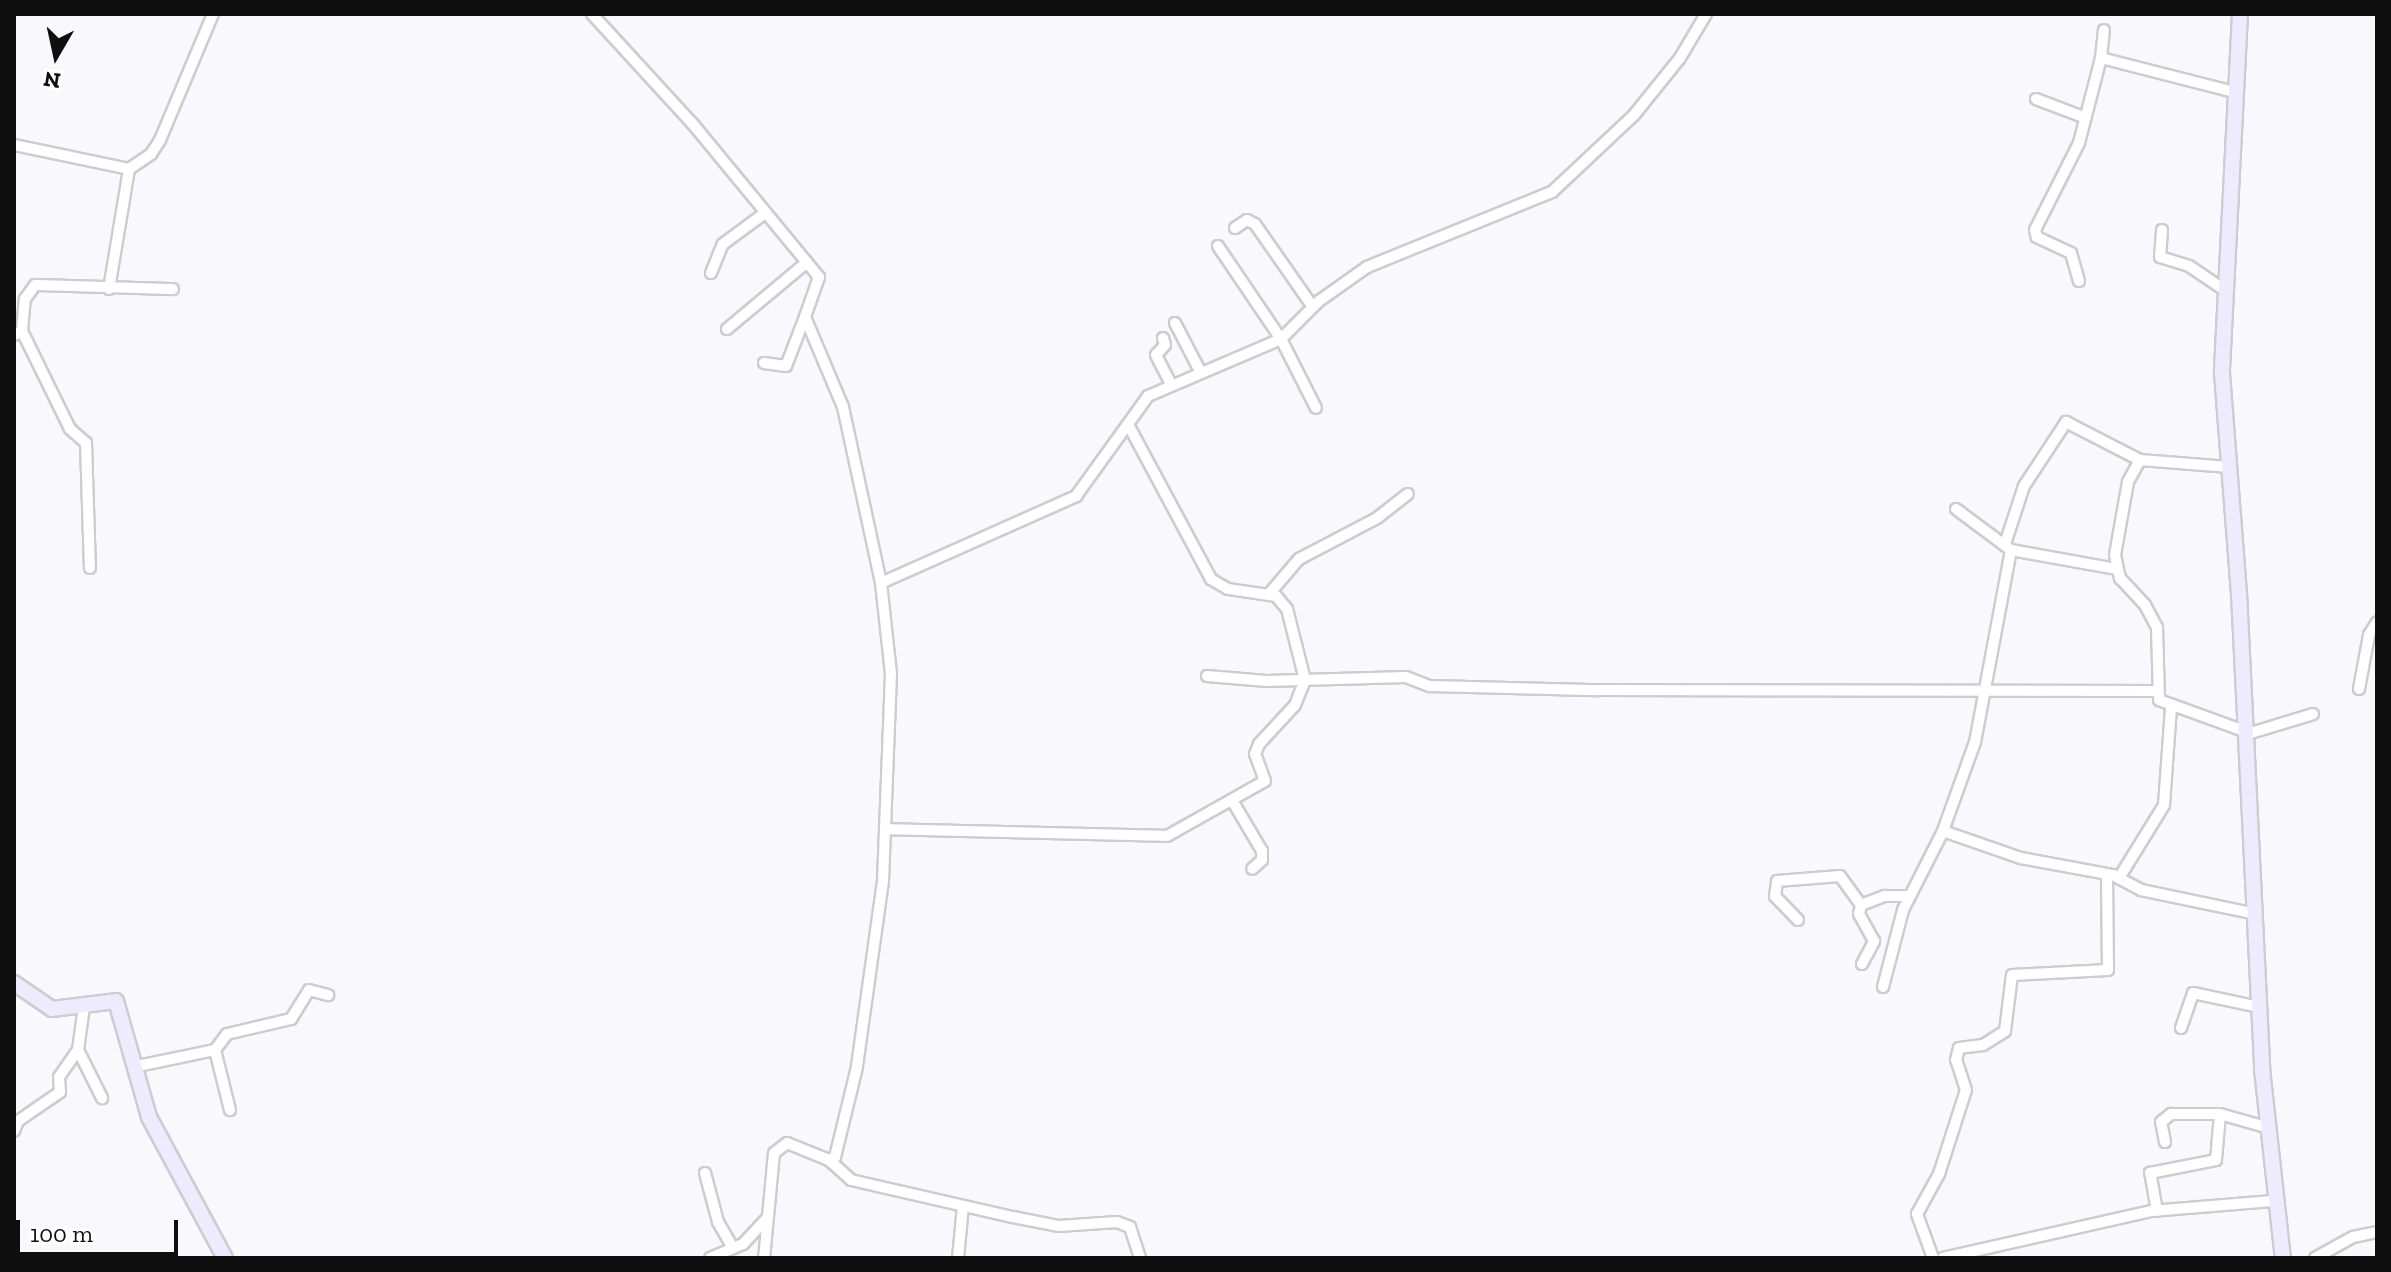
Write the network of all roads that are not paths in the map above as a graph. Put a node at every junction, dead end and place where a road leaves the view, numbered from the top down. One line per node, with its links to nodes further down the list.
1 (213, 14): 11 (street)
2 (592, 14): 12 (street)
3 (1706, 14): 22 (street)
4 (2240, 14): 7 (street)
5 (2104, 30): 6 (street)
6 (2101, 58): 7 (street); 9 (street)
7 (2234, 92): 21 (street)
8 (2036, 99): 9 (street)
9 (2086, 118): 18 (street)
10 (14, 145): 11 (street)
11 (129, 169): 19 (street)
12 (765, 213): 16 (street); 17 (street)
13 (1235, 228): 22 (street)
14 (2162, 230): 21 (street)
15 (1218, 246): 28 (street)
16 (807, 262): 23 (street); 25 (street)
17 (711, 273)
18 (2079, 281)
19 (109, 289): 20 (street); 26 (street)
20 (173, 289)
21 (2226, 291): 35 (street)
22 (1313, 307): 28 (street)
23 (805, 317): 29 (street); 41 (street)
24 (1175, 323): 30 (street)
25 (727, 329)
26 (18, 333): 39 (street)
27 (1163, 338): 31 (street)
28 (1281, 339): 30 (street); 32 (street)
29 (764, 363)
30 (1201, 373): 31 (street)
31 (1171, 385): 33 (street)
32 (1316, 408)
33 (1129, 426): 41 (street); 42 (street)
34 (2140, 460): 35 (street); 38 (street); 40 (street)
35 (2229, 467): 51 (street)
36 (1408, 494): 42 (street)
37 (1956, 509): 38 (street)
38 (2008, 547): 40 (street); 46 (street)
39 (90, 568)
40 (2117, 569): 48 (street)
41 (881, 583): 53 (street)
42 (1269, 594): 45 (street)
43 (2377, 622): 47 (street)
44 (1207, 676): 45 (street)
45 (1305, 680): 46 (street); 52 (street)
46 (1986, 689): 48 (street); 54 (street)
47 (2359, 689)
48 (2158, 691): 49 (street)
49 (2171, 708): 51 (street); 56 (street)
50 (2313, 714): 51 (street)
51 (2244, 733): 59 (street)
52 (1233, 802): 53 (street); 55 (street)
53 (885, 829): 77 (street)
54 (1943, 831): 56 (street); 57 (street)
55 (1252, 869)
56 (2113, 876): 59 (street); 90 (street)
57 (1910, 896): 58 (street); 63 (street)
58 (1861, 905): 60 (street); 61 (street)
59 (2256, 914): 66 (street)
60 (1798, 920)
61 (1862, 964)
62 (14, 983): 65 (street)
63 (1883, 987)
64 (328, 995): 69 (street)
65 (84, 1007): 68 (street); 70 (street)
66 (2259, 1007): 67 (street); 74 (street)
67 (2181, 1028)
68 (78, 1050): 71 (street); 75 (street)
69 (215, 1050): 70 (street); 72 (street)
70 (133, 1067): 85 (street)
71 (102, 1098)
72 (230, 1110)
73 (2220, 1114): 74 (street); 76 (street); 81 (street)
74 (2266, 1127): 79 (street)
75 (14, 1131)
76 (2165, 1142)
77 (829, 1160): 80 (street); 82 (street)
78 (705, 1173): 84 (street)
79 (2273, 1201): 81 (street); 92 (street)
80 (963, 1206): 88 (street); 89 (street)
81 (2157, 1211): 91 (street)
82 (768, 1217): 84 (street); 87 (street)
83 (2377, 1232): 93 (street)
84 (733, 1248): 86 (street)
85 (225, 1258)
86 (710, 1258)
87 (764, 1258)
88 (958, 1258)
89 (1140, 1258)
90 (1933, 1258)
91 (1943, 1258)
92 (2283, 1258)
93 (2315, 1258)

